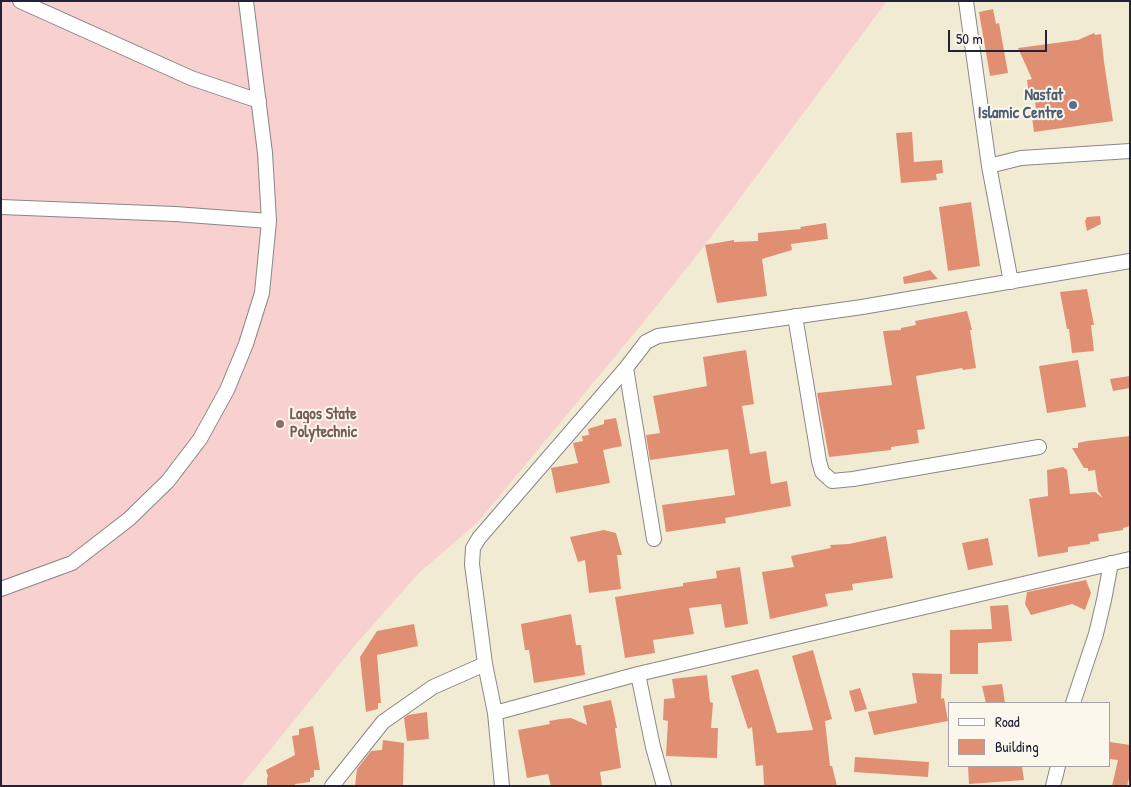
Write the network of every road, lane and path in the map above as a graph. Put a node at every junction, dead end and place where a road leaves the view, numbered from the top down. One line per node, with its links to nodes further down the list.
1 (20, 1): 4 (street)
2 (246, 1): 4 (street)
3 (966, 1): 6 (street)
4 (259, 101): 8 (street)
5 (1130, 151): 6 (street)
6 (990, 166): 10 (street)
7 (1, 207): 8 (street)
8 (268, 221): 17 (street)
9 (1130, 262): 10 (street)
10 (1011, 282): 11 (street)
11 (795, 316): 12 (street); 13 (street)
12 (626, 368): 14 (street); 18 (street)
13 (1039, 447)
14 (654, 539)
15 (1130, 559): 16 (street)
16 (1111, 563): 19 (street); 20 (street)
17 (1, 589)
18 (485, 664): 21 (street); 23 (street)
19 (638, 674): 21 (street); 25 (street)
20 (1074, 702)
21 (495, 713): 24 (street)
22 (1058, 767): 26 (street)
23 (332, 786)
24 (502, 786)
25 (664, 786)
26 (1053, 786)

